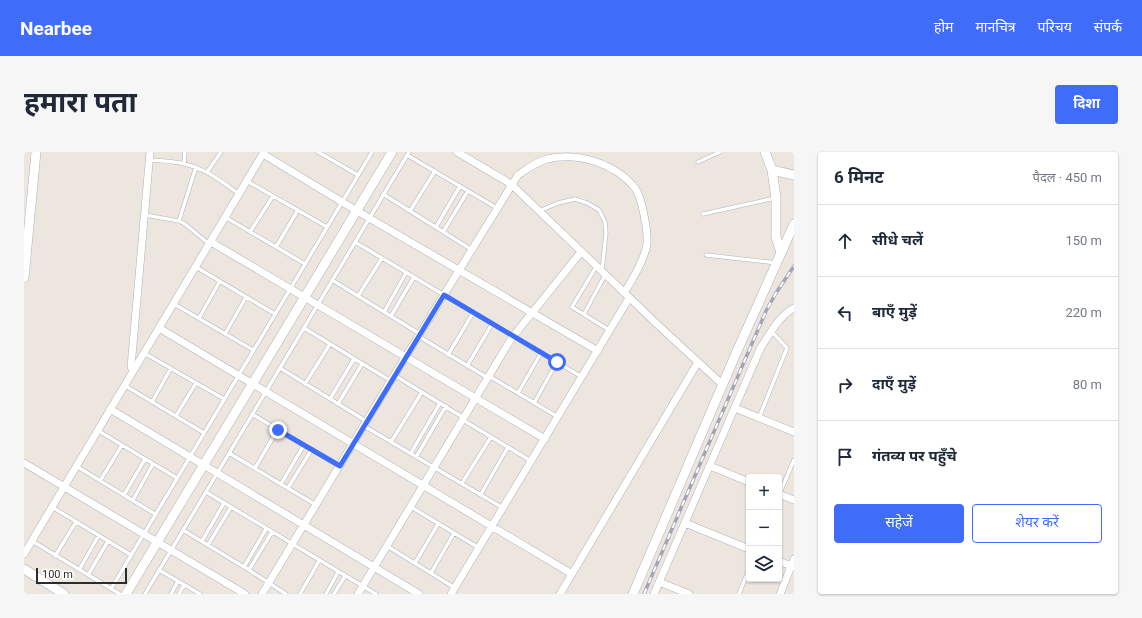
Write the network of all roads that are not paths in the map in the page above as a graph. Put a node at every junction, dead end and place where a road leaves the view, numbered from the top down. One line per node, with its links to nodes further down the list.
1 (36, 152): 42 (street)
2 (150, 152): 13 (street)
3 (185, 152): 15 (lane)
4 (220, 152): 19 (lane)
5 (318, 152): 20 (lane)
6 (372, 152): 20 (lane)
7 (392, 152): 33 (street)
8 (457, 152): 23 (street)
9 (720, 152): 14 (lane)
10 (765, 152): 17 (street)
11 (263, 153): 22 (street); 30 (street)
12 (408, 153): 18 (lane); 27 (lane)
13 (149, 160): 15 (lane); 37 (street)
14 (698, 162)
15 (184, 164): 16 (lane)
16 (196, 167): 19 (lane); 40 (lane)
17 (772, 170): 21 (street); 29 (street)
18 (435, 171): 24 (lane); 34 (lane)
19 (207, 172): 26 (lane)
20 (358, 175): 30 (lane)
21 (794, 175)
22 (247, 181): 26 (street); 28 (lane)
23 (512, 184): 31 (street); 35 (street); 69 (street)
24 (460, 186): 25 (lane); 44 (lane)
25 (468, 191): 31 (lane); 46 (lane)
26 (239, 194): 38 (street)
27 (383, 194): 34 (lane); 39 (lane)
28 (273, 196): 32 (lane); 45 (lane)
29 (776, 198): 36 (lane); 53 (street)
30 (342, 202): 33 (street); 43 (lane)
31 (498, 208): 51 (street)
32 (298, 210): 43 (lane); 49 (lane)
33 (357, 211): 39 (street); 71 (street)
34 (410, 211): 44 (lane)
35 (539, 211): 52 (street); 60 (lane)
36 (703, 214)
37 (144, 215): 40 (lane); 104 (street)
38 (225, 217): 45 (lane); 48 (street)
39 (368, 218): 47 (lane); 59 (street)
40 (179, 221): 48 (lane)
41 (794, 224): 53 (street)
42 (26, 225): 50 (street)
43 (327, 227): 57 (lane)
44 (436, 227): 46 (lane)
45 (250, 232): 49 (lane)
46 (443, 232): 51 (lane)
47 (355, 242): 55 (lane); 64 (lane)
48 (210, 243): 58 (street); 66 (street)
49 (276, 247): 57 (lane)
50 (25, 249): 63 (street)
51 (472, 250): 59 (street)
52 (581, 252): 60 (street); 77 (street)
53 (781, 253): 56 (street)
54 (706, 255): 56 (lane)
55 (382, 258): 61 (lane); 68 (lane)
56 (777, 263): 113 (street)
57 (305, 264): 66 (lane)
58 (196, 267): 65 (lane); 72 (street)
59 (459, 270): 67 (street); 77 (street)
60 (601, 271): 69 (street); 79 (lane); 79 (lane)
61 (406, 273): 62 (lane); 75 (lane)
62 (414, 277): 67 (lane); 80 (lane)
63 (24, 278)
64 (332, 280): 68 (lane); 73 (lane)
65 (220, 281): 70 (lane); 81 (lane)
66 (290, 288): 71 (street); 78 (lane)
67 (444, 295): 76 (lane); 88 (street)
68 (358, 296): 75 (lane)
69 (627, 296): 85 (street); 99 (street)
70 (246, 297): 78 (lane); 87 (lane)
71 (306, 297): 73 (street); 110 (street)
72 (174, 304): 81 (lane); 83 (street)
73 (318, 304): 84 (lane); 96 (street)
74 (794, 308): 86 (street)
75 (384, 312): 80 (lane)
76 (473, 312): 82 (lane); 95 (lane)
77 (532, 313): 89 (street); 92 (street)
78 (275, 314): 91 (lane)
79 (584, 314): 85 (lane)
80 (391, 316): 88 (lane)
81 (199, 318): 87 (lane)
82 (492, 324): 89 (lane); 101 (lane)
83 (159, 328): 93 (street); 105 (street)
84 (304, 328): 90 (lane); 103 (lane)
85 (610, 330): 92 (street)
86 (772, 332): 125 (street); 130 (lane)
87 (224, 334): 91 (lane)
88 (419, 335): 95 (lane); 96 (street)
89 (513, 336): 94 (lane); 106 (street)
90 (330, 344): 97 (lane); 111 (lane)
91 (253, 350): 105 (lane)
92 (598, 351): 107 (street)
93 (144, 353): 102 (lane); 104 (street)
94 (541, 353): 98 (lane); 116 (lane)
95 (448, 354): 101 (lane)
96 (406, 357): 108 (street); 117 (street)
97 (354, 359): 100 (lane); 119 (lane)
98 (557, 362): 107 (lane); 122 (lane)
99 (698, 362): 113 (street); 219 (street)
100 (362, 364): 108 (lane); 123 (lane)
101 (467, 366): 106 (lane)
102 (171, 368): 109 (lane); 120 (lane)
103 (280, 368): 111 (lane); 114 (lane)
104 (134, 370): 112 (street)
105 (239, 375): 110 (street); 118 (lane)
106 (489, 377): 116 (lane); 117 (street)
107 (582, 377): 129 (street)
108 (393, 378): 115 (lane); 132 (street)
109 (196, 382): 118 (lane); 128 (lane)
110 (254, 383): 114 (street); 154 (street)
111 (305, 384): 119 (lane)
112 (124, 385): 120 (lane); 126 (street)
113 (723, 385): 247 (street)
114 (266, 391): 127 (lane); 140 (street)
115 (422, 392): 121 (lane); 139 (lane)
116 (518, 393): 122 (lane)
117 (476, 398): 131 (street); 138 (street)
118 (224, 399): 136 (lane)
119 (330, 399): 123 (lane)
120 (152, 402): 128 (lane)
121 (440, 403): 124 (lane); 146 (lane)
122 (534, 403): 129 (lane)
123 (338, 404): 132 (lane)
124 (446, 406): 131 (lane); 148 (lane)
125 (735, 408): 130 (street); 157 (street)
126 (110, 409): 133 (street); 147 (street)
127 (252, 414): 134 (lane); 145 (lane)
128 (176, 416): 136 (lane)
129 (558, 417): 138 (street)
130 (759, 418): 135 (street)
131 (464, 419): 137 (lane); 158 (street)
132 (365, 424): 139 (lane); 140 (street)
133 (97, 430): 141 (lane); 155 (street)
134 (278, 430): 142 (lane); 159 (lane)
135 (794, 432)
136 (204, 433): 147 (lane)
137 (491, 437): 143 (lane); 164 (lane)
138 (544, 439): 151 (street)
139 (391, 442): 146 (lane)
140 (353, 443): 156 (street); 166 (street)
141 (122, 445): 149 (lane); 162 (lane)
142 (304, 445): 144 (lane); 165 (lane)
143 (508, 447): 151 (lane); 171 (lane)
144 (312, 449): 156 (lane); 168 (lane)
145 (229, 453): 159 (lane); 160 (lane)
146 (411, 453): 148 (lane)
147 (190, 456): 154 (street); 161 (lane)
148 (416, 457): 158 (lane)
149 (145, 459): 153 (lane); 172 (lane)
150 (794, 460): 169 (lane)
151 (531, 461): 181 (street)
152 (24, 462): 167 (street)
153 (153, 464): 161 (lane); 174 (lane)
154 (205, 465): 160 (street); 197 (street)
155 (76, 466): 162 (lane); 167 (street)
156 (340, 466): 177 (street)
157 (710, 466): 163 (street); 185 (street)
158 (434, 467): 164 (lane); 166 (street)
159 (255, 468): 165 (lane)
160 (217, 472): 170 (lane); 186 (street)
161 (177, 478): 182 (lane)
162 (100, 481): 172 (lane)
163 (746, 481)
164 (462, 483): 171 (lane)
165 (281, 484): 168 (lane)
166 (424, 485): 180 (street); 187 (street)
167 (64, 486): 178 (street); 192 (street)
168 (288, 488): 177 (lane)
169 (782, 488)
170 (206, 492): 176 (lane); 189 (lane)
171 (481, 494): 181 (lane)
172 (124, 495): 174 (lane)
173 (782, 496): 175 (street)
174 (133, 500): 182 (lane)
175 (794, 500)
176 (224, 503): 179 (lane); 196 (lane)
177 (316, 505): 186 (street)
178 (52, 507): 183 (lane); 194 (street)
179 (231, 507): 188 (lane); 198 (lane)
180 (411, 507): 184 (lane); 200 (street)
181 (503, 508): 187 (street)
182 (156, 514): 192 (lane)
183 (76, 522): 193 (lane); 206 (lane)
184 (438, 524): 191 (lane); 209 (lane)
185 (685, 524): 202 (street); 224 (street)
186 (304, 525): 199 (street); 212 (street)
187 (492, 526): 201 (street); 219 (street)
188 (266, 529): 190 (lane); 211 (lane)
189 (183, 530): 196 (lane); 203 (lane)
190 (272, 532): 199 (lane); 216 (lane)
191 (454, 533): 201 (lane); 218 (lane)
192 (144, 534): 197 (street); 205 (lane)
193 (99, 535): 195 (lane); 214 (lane)
194 (32, 541): 204 (street); 206 (lane)
195 (108, 541): 205 (lane); 220 (lane)
196 (202, 541): 198 (lane)
197 (158, 542): 203 (street); 232 (street)
198 (208, 545): 211 (lane)
199 (292, 545): 207 (lane); 225 (street)
200 (387, 546): 209 (lane); 212 (street)
201 (479, 548): 229 (street)
202 (746, 548)
203 (171, 550): 215 (lane); 237 (street)
204 (24, 554)
205 (131, 555): 228 (lane)
206 (56, 556): 214 (lane)
207 (319, 561): 217 (lane); 240 (lane)
208 (782, 562): 210 (street)
209 (415, 563): 218 (lane)
210 (793, 564): 251 (street)
211 (244, 567): 216 (lane)
212 (374, 567): 227 (street); 245 (street)
213 (24, 569): 230 (street)
214 (79, 570): 220 (lane)
215 (159, 570): 223 (lane); 233 (lane)
216 (249, 570): 225 (lane)
217 (338, 572): 221 (lane); 241 (lane)
218 (431, 573): 229 (lane)
219 (572, 574): 246 (street)
220 (88, 575): 228 (lane)
221 (345, 576): 227 (lane); 242 (lane)
222 (746, 576): 250 (lane)
223 (178, 581): 226 (lane); 234 (lane)
224 (659, 582): 248 (street); 249 (street)
225 (268, 584): 238 (street); 239 (lane)
226 (184, 585): 235 (lane); 236 (lane)
227 (363, 586): 243 (street); 244 (lane)
228 (111, 589): 231 (lane)
229 (453, 591)
230 (64, 594)
231 (120, 594)
232 (126, 594)
233 (145, 594)
234 (170, 594)
235 (179, 594)
236 (200, 594)
237 (245, 594)
238 (262, 594)
239 (286, 594)
240 (300, 594)
241 (326, 594)
242 (334, 594)
243 (358, 594)
244 (376, 594)
245 (419, 594)
246 (560, 594)
247 (633, 594)
248 (654, 594)
249 (689, 594)
250 (739, 594)
251 (780, 594)

